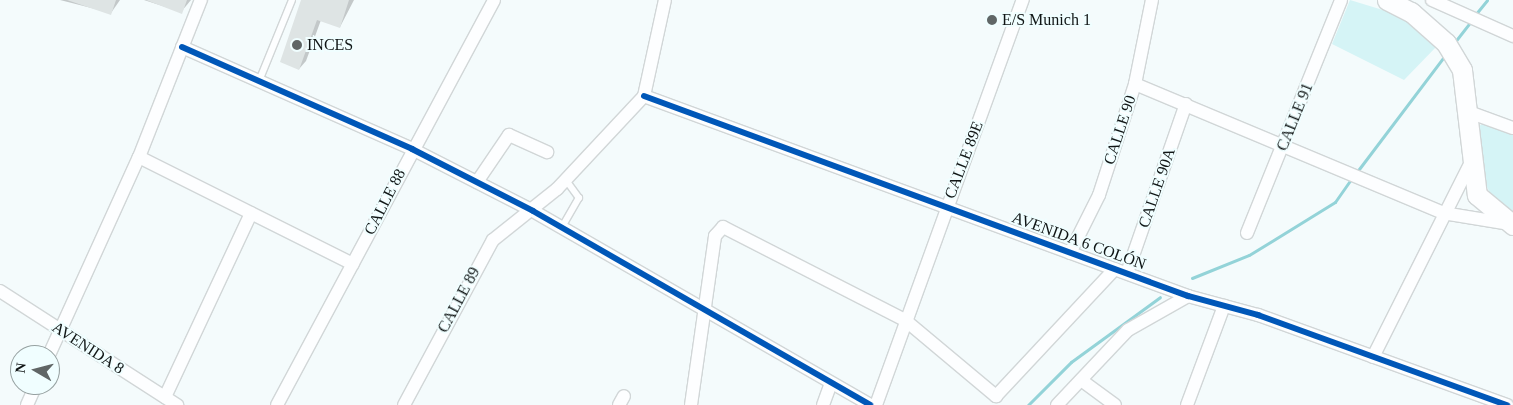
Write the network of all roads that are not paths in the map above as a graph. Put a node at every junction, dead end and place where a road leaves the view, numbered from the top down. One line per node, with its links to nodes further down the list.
1 (202, 0): 11 (street)
2 (292, 0): 12 (lane)
3 (494, 0): 18 (street, CALLE 88)
4 (665, 0): 14 (street)
5 (1023, 0): 25 (street, CALLE 89E)
6 (1152, 0): 13 (street, CALLE 90)
7 (1341, 0): 19 (street, CALLE 91)
8 (1387, 0): 16 (street)
9 (1432, 0): 10 (street)
10 (1513, 36)
11 (182, 48): 12 (street); 21 (street)
12 (259, 81): 18 (street)
13 (1135, 84): 15 (street); 32 (street, CALLE 90)
14 (644, 96): 23 (street, CALLE 89); 25 (street, AVENIDA 6 COLÓN)
15 (1186, 104): 19 (street); 34 (street, CALLE 90A)
16 (1466, 111): 17 (street); 22 (street)
17 (1513, 128)
18 (412, 149): 24 (street); 33 (street, CALLE 88)
19 (1283, 149): 27 (street); 31 (street, CALLE 91)
20 (547, 152): 24 (street)
21 (139, 157): 28 (street); 40 (street)
22 (1472, 160): 27 (street); 29 (street)
23 (566, 180): 26 (street, CALLE 89); 30 (lane)
24 (477, 182): 26 (street)
25 (946, 207): 32 (street, AVENIDA 6 COLÓN); 39 (street, CALLE 89E)
26 (533, 211): 30 (street); 48 (street, CALLE 89)
27 (1443, 212): 29 (street); 42 (street)
28 (250, 213): 33 (street); 45 (street)
29 (1512, 225)
30 (562, 227): 38 (street)
31 (1247, 233)
32 (1070, 253): 34 (street, AVENIDA 6 COLÓN)
33 (353, 264): 47 (street, CALLE 88)
34 (1121, 271): 36 (street, AVENIDA 6 COLÓN); 39 (street)
35 (1, 295): 40 (street, AVENIDA 8)
36 (1188, 296): 37 (street, AVENIDA 6 COLÓN); 43 (street)
37 (1224, 306): 42 (street, AVENIDA 6 COLÓN); 55 (street)
38 (704, 308): 39 (street); 44 (street); 49 (street)
39 (905, 320): 52 (street, CALLE 89E)
40 (61, 330): 41 (street); 45 (street, AVENIDA 8)
41 (54, 345)
42 (1373, 357): 56 (street, AVENIDA 6 COLÓN)
43 (1081, 380): 53 (street); 54 (street)
44 (832, 383): 50 (street); 51 (street)
45 (165, 397): 46 (street, AVENIDA 8)
46 (177, 405)
47 (277, 405)
48 (404, 405)
49 (691, 405)
50 (823, 405)
51 (870, 405)
52 (876, 405)
53 (1057, 405)
54 (1115, 405)
55 (1187, 405)
56 (1507, 405)

